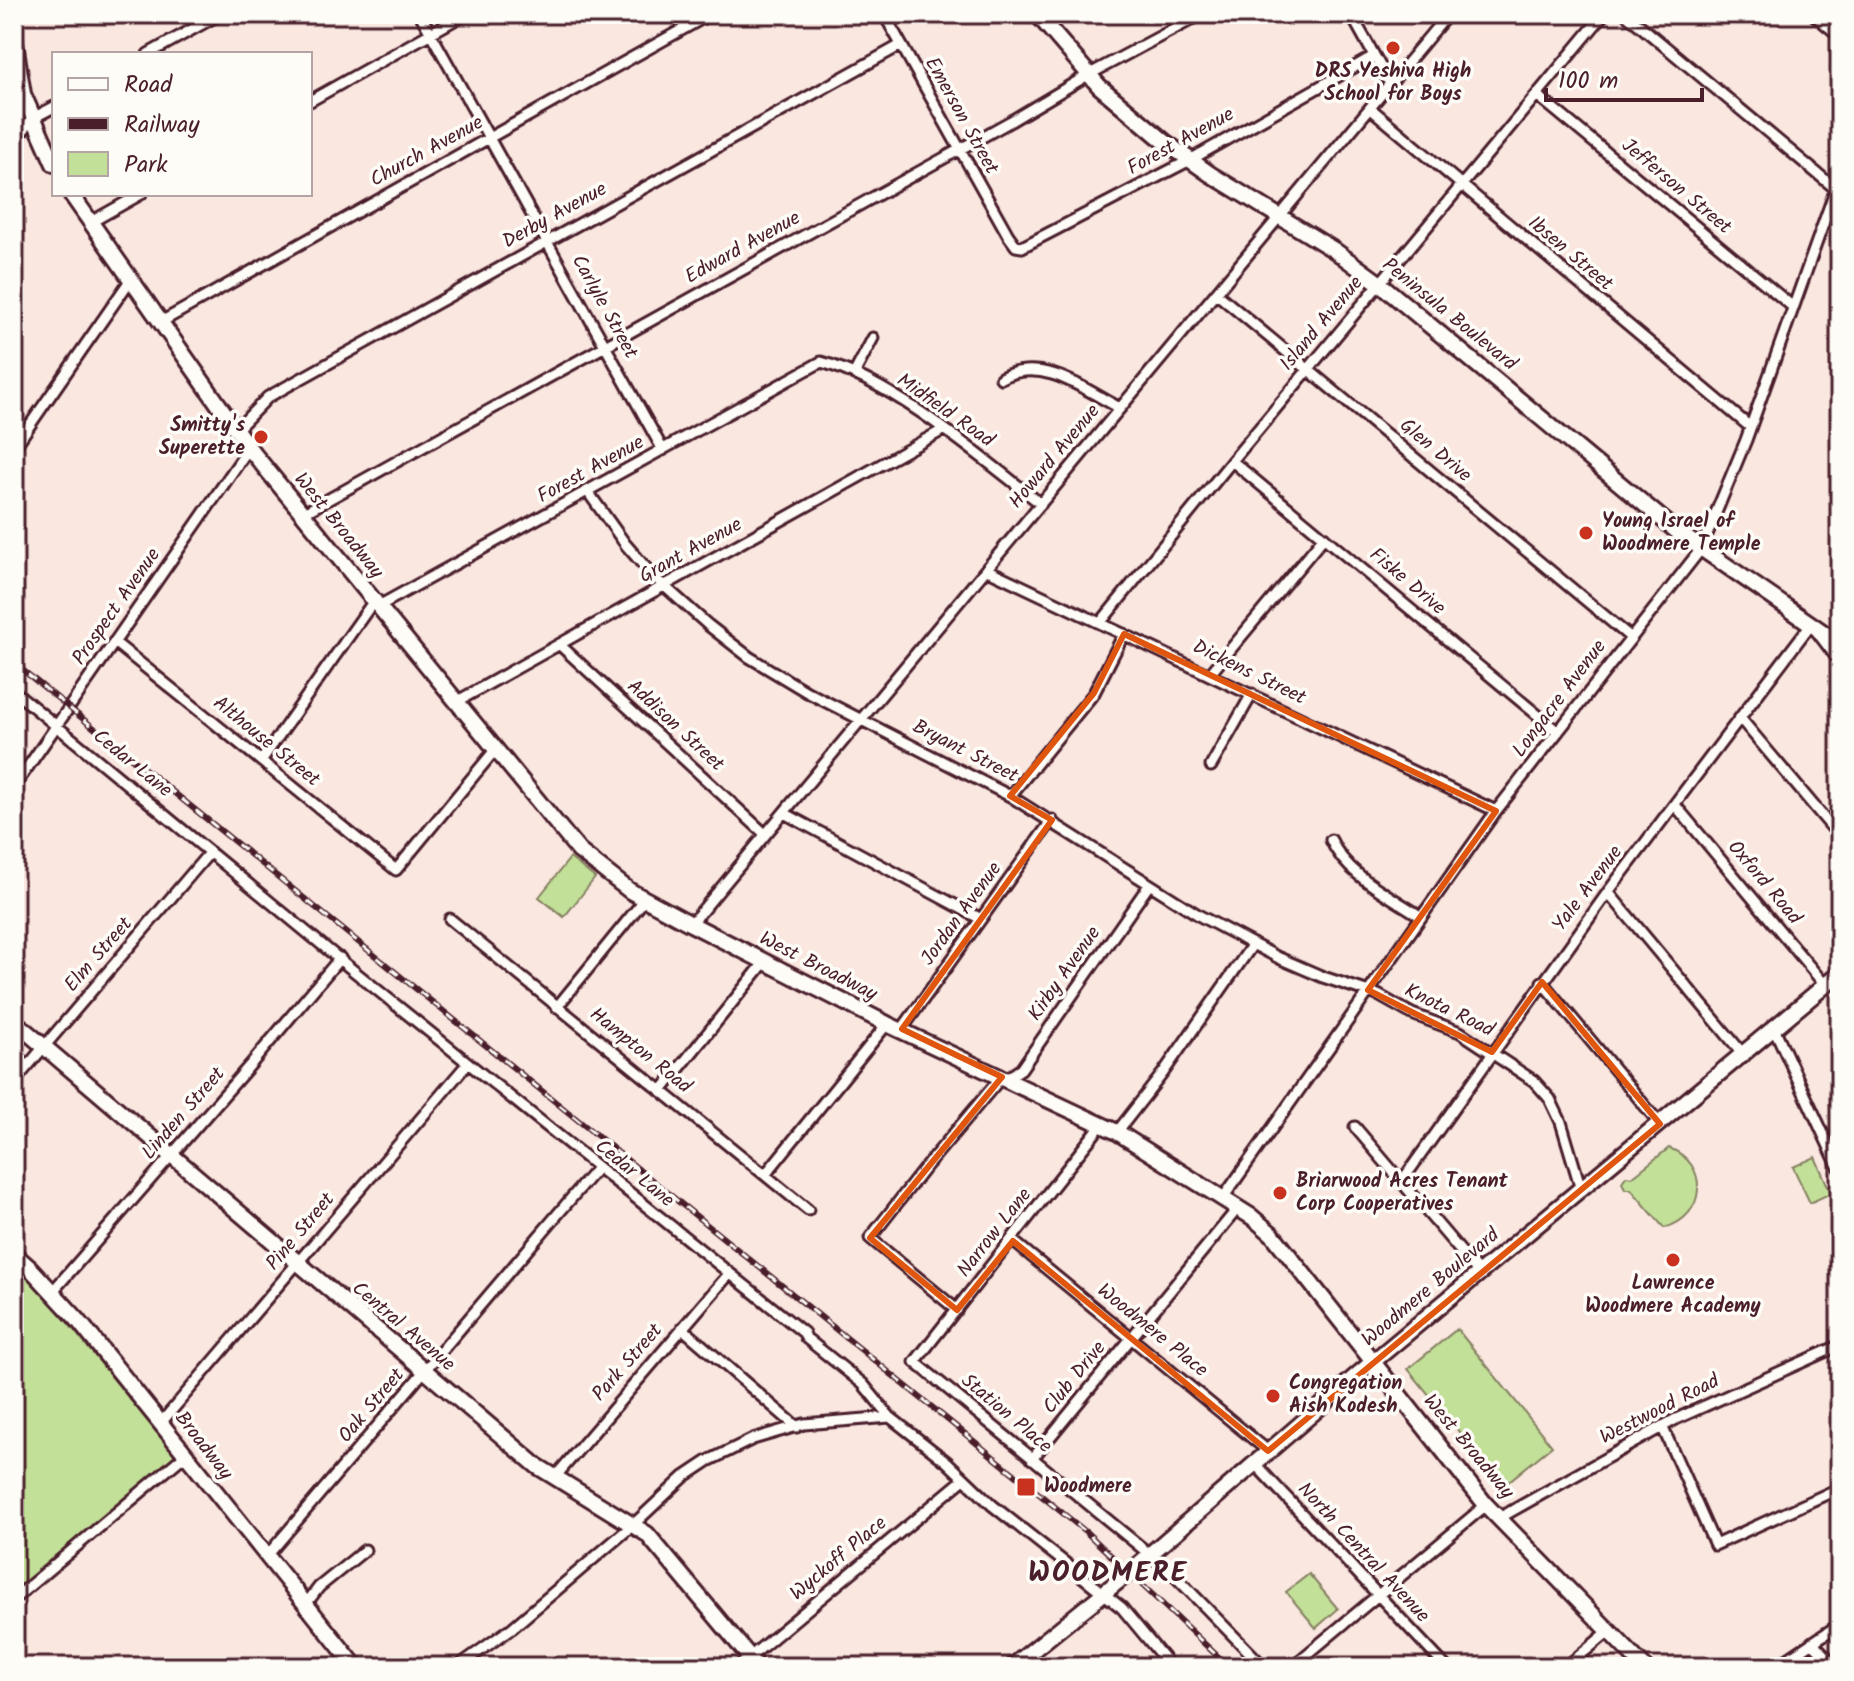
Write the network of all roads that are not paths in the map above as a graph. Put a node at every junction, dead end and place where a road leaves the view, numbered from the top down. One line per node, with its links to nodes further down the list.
1 (220, 14): 13 (street)
2 (420, 14): 14 (street, Carlyle Street)
3 (465, 14): 14 (street)
4 (710, 14): 27 (street, Church Avenue)
5 (884, 14): 17 (street, Emerson Street)
6 (1037, 14): 20 (main road, Peninsula Boulevard)
7 (1202, 14): 20 (street, Edward Avenue)
8 (1351, 14): 19 (street)
9 (1448, 14): 21 (street, Howard Avenue)
10 (1604, 14): 22 (street, Island Avenue)
11 (1626, 14): 34 (street)
12 (1813, 14): 15 (street)
13 (203, 18): 18 (street)
14 (431, 33): 23 (street); 27 (street, Carlyle Street)
15 (1840, 36)
16 (14, 37): 26 (main road)
17 (901, 45): 29 (street, Emerson Street); 40 (street, Derby Avenue)
18 (151, 52)
19 (1374, 56): 21 (street); 31 (street, Forest Avenue)
20 (1088, 75): 29 (street, Edward Avenue); 31 (main road, Peninsula Boulevard)
21 (1390, 84): 25 (street, Howard Avenue)
22 (1537, 95): 33 (street, Island Avenue); 44 (street, Jefferson Street)
23 (312, 100)
24 (52, 108): 26 (street)
25 (1370, 108): 33 (street, Ibsen Street); 37 (street, Howard Avenue)
26 (33, 118): 28 (street); 30 (main road)
27 (489, 137): 40 (street, Carlyle Street); 45 (street, Church Avenue)
28 (14, 142)
29 (959, 149): 39 (street, Emerson Street); 47 (street, Edward Avenue)
30 (52, 160)
31 (1190, 160): 37 (main road, Peninsula Boulevard); 39 (street, Forest Avenue)
32 (1840, 177): 34 (street, Longacre Avenue)
33 (1460, 186): 42 (street, Island Avenue); 53 (street, Ibsen Street)
34 (1836, 189): 44 (street, Longacre Avenue)
35 (72, 196): 38 (main road, West Broadway)
36 (137, 196): 38 (street)
37 (1282, 215): 42 (main road, Peninsula Boulevard); 43 (street, Howard Avenue)
38 (91, 222): 41 (main road, West Broadway)
39 (1008, 235)
40 (547, 242): 47 (street, Carlyle Street); 54 (street, Derby Avenue)
41 (131, 279): 45 (main road, West Broadway); 56 (street)
42 (1379, 283): 49 (street, Island Avenue); 64 (main road, Peninsula Boulevard)
43 (1216, 293): 49 (street, Glen Drive); 52 (street, Howard Avenue)
44 (1793, 307): 53 (street, Longacre Avenue)
45 (161, 322): 54 (main road, West Broadway)
46 (873, 338): 50 (street)
47 (605, 346): 58 (street, Carlyle Street); 62 (street, Edward Avenue)
48 (821, 362): 50 (street, Midfield Road); 58 (street, Forest Avenue)
49 (1308, 369): 59 (street, Island Avenue); 71 (street, Glen Drive)
50 (855, 372): 55 (street, Midfield Road)
51 (1001, 378): 52 (street)
52 (1120, 408): 61 (street, Howard Avenue)
53 (1749, 426): 64 (street, Longacre Avenue)
54 (236, 430): 57 (main road, West Broadway)
55 (943, 430): 61 (street, Midfield Road); 66 (street, Grant Avenue)
56 (14, 448)
57 (249, 448): 62 (main road, West Broadway); 72 (street, Prospect Avenue)
58 (663, 450): 60 (street, Forest Avenue)
59 (1232, 461): 63 (street, Fiske Drive); 68 (street, Island Avenue)
60 (588, 492): 66 (street, Bryant Street); 67 (street, Forest Avenue)
61 (1041, 504): 65 (street, Howard Avenue)
62 (302, 514): 67 (main road, West Broadway)
63 (1324, 537): 76 (street); 83 (street, Fiske Drive)
64 (1701, 549): 69 (main road, Peninsula Boulevard); 71 (street, Longacre Avenue)
65 (986, 569): 68 (street, Dickens Street); 81 (street, Howard Avenue)
66 (666, 585): 74 (street, Grant Avenue); 81 (street, Bryant Street)
67 (375, 605): 79 (main road, West Broadway); 85 (street)
68 (1101, 622): 70 (street, Dickens Street)
69 (1811, 624): 73 (main road, Peninsula Boulevard); 75 (street); 80 (street, Yale Avenue)
70 (1124, 634): 76 (street, Dickens Street); 88 (street)
71 (1630, 637): 83 (street, Longacre Avenue)
72 (114, 642): 82 (street, Prospect Avenue); 85 (street, Althouse Street)
73 (1838, 642)
74 (560, 645): 79 (street, Grant Avenue); 93 (street, Addison Street)
75 (1840, 662)
76 (1210, 674): 78 (street, Dickens Street)
77 (14, 691): 82 (street, Cedar Lane)
78 (1252, 694): 86 (street); 90 (street, Dickens Street)
79 (456, 702): 84 (main road, West Broadway)
80 (1740, 718): 89 (street, Yale Avenue); 94 (street)
81 (861, 720): 88 (street, Bryant Street); 91 (street, Howard Avenue)
82 (56, 726): 87 (street, Prospect Avenue); 96 (street, Cedar Lane)
83 (1558, 732): 90 (street, Longacre Avenue)
84 (495, 750): 85 (street, Althouse Street); 99 (main road, West Broadway)
85 (261, 761)
86 (1211, 766)
87 (14, 787)
88 (1010, 796): 92 (street, Bryant Street)
89 (1675, 805): 98 (street, Yale Avenue); 109 (street, Oxford Road)
90 (1496, 811): 100 (street, Longacre Avenue)
91 (784, 813): 93 (street, Howard Avenue); 102 (street)
92 (1052, 820): 97 (street, Bryant Street); 102 (street, Jordan Avenue)
93 (765, 834): 103 (street, Howard Avenue)
94 (1840, 837)
95 (1331, 840): 100 (street)
96 (210, 852): 105 (street, Cedar Lane); 116 (street, Elm Street)
97 (1149, 885): 104 (street, Bryant Street); 120 (street, Kirby Avenue)
98 (1608, 892): 108 (street, Yale Avenue); 118 (street)
99 (645, 899): 103 (main road, West Broadway); 111 (street)
100 (1420, 916): 110 (street, Longacre Avenue)
101 (450, 919): 111 (street, Hampton Road)
102 (981, 919): 115 (street, Jordan Avenue)
103 (691, 924): 106 (main road, West Broadway)
104 (1253, 944): 110 (street, Bryant Street); 126 (street)
105 (340, 958): 119 (street, Cedar Lane); 127 (street, Linden Street)
106 (764, 963): 113 (main road, West Broadway); 122 (street)
107 (1840, 973): 109 (main road, Woodmere Boulevard)
108 (1542, 982): 117 (street, Yale Avenue); 124 (street)
109 (1825, 985): 114 (main road, Woodmere Boulevard)
110 (1366, 993): 117 (street, Knota Road); 133 (street, Longacre Avenue)
111 (557, 1007): 122 (street, Hampton Road)
112 (14, 1021): 116 (main road, Central Avenue)
113 (887, 1024): 115 (main road, West Broadway); 130 (street)
114 (1774, 1028): 118 (main road, Woodmere Boulevard); 129 (street)
115 (902, 1029): 120 (main road, West Broadway)
116 (44, 1047): 121 (street, Elm Street); 127 (main road, Central Avenue)
117 (1492, 1052): 131 (street, Yale Avenue); 132 (street, Knota Road)
118 (1743, 1054): 124 (main road, Woodmere Boulevard)
119 (468, 1063): 128 (street, Cedar Lane); 138 (street, Pine Street)
120 (1006, 1079): 123 (main road, West Broadway); 142 (street, Kirby Avenue)
121 (14, 1082)
122 (661, 1091): 130 (street, Hampton Road)
123 (1102, 1124): 126 (main road, West Broadway); 136 (street, Narrow Lane)
124 (1660, 1124): 132 (main road, Woodmere Boulevard)
125 (1355, 1127): 131 (street)
126 (1117, 1132): 133 (main road, West Broadway)
127 (171, 1155): 138 (main road, Central Avenue); 141 (street, Linden Street)
128 (597, 1168): 139 (street, Cedar Lane); 148 (street, Oak Street)
129 (1840, 1170)
130 (765, 1175): 135 (street, Hampton Road)
131 (1402, 1181): 140 (street)
132 (1581, 1189): 140 (main road, Woodmere Boulevard)
133 (1223, 1198): 134 (main road, West Broadway)
134 (1238, 1208): 144 (street, Club Drive); 147 (main road, West Broadway)
135 (808, 1210)
136 (1013, 1241): 142 (street, Narrow Lane); 144 (street, Woodmere Place)
137 (14, 1254): 141 (main road, Broadway)
138 (298, 1264): 148 (main road, Central Avenue); 150 (street, Pine Street)
139 (729, 1274): 143 (street, Park Street); 149 (street, Cedar Lane)
140 (1480, 1274): 147 (main road, Woodmere Boulevard)
141 (53, 1291): 150 (main road, Broadway)
142 (957, 1310): 146 (street, Narrow Lane)
143 (682, 1328): 152 (street); 157 (street, Park Street)
144 (1131, 1337): 153 (street, Woodmere Place); 155 (street, Club Drive)
145 (1840, 1345): 151 (street, Westwood Road)
146 (915, 1362): 155 (street, Station Place)
147 (1374, 1362): 153 (main road, Woodmere Boulevard); 160 (main road, West Broadway)
148 (425, 1372): 157 (main road, Central Avenue); 165 (street, Oak Street)
149 (890, 1417): 152 (street); 158 (street, Cedar Lane)
150 (160, 1424): 154 (main road, Broadway)
151 (1662, 1426): 159 (street); 161 (street, Westwood Road)
152 (797, 1427): 162 (street)
153 (1268, 1451): 156 (main road, Woodmere Boulevard)
154 (185, 1455): 165 (main road, Broadway); 168 (street)
155 (1032, 1459): 164 (street, Station Place)
156 (1254, 1463): 164 (main road, Woodmere Boulevard); 167 (street, North Central Avenue)
157 (555, 1477): 162 (main road, Central Avenue)
158 (964, 1479): 166 (street, Cedar Lane); 173 (street, Wyckoff Place)
159 (1840, 1488)
160 (1486, 1505): 161 (main road, West Broadway); 167 (street)
161 (1501, 1517): 171 (main road, West Broadway)
162 (634, 1524): 173 (main road, Central Avenue); 175 (street)
163 (365, 1550): 169 (street)
164 (1148, 1554): 166 (main road, Woodmere Boulevard); 178 (street, Station Place)
165 (266, 1557): 169 (main road, Broadway)
166 (1102, 1592): 176 (main road, Woodmere Boulevard); 177 (street, Cedar Lane)
167 (1380, 1595): 179 (street); 180 (street, North Central Avenue)
168 (14, 1599)
169 (306, 1604): 174 (main road, Broadway)
170 (1840, 1624): 172 (street)
171 (1609, 1631): 181 (street); 182 (main road, West Broadway)
172 (1812, 1642): 183 (street); 184 (street)
173 (749, 1664)
174 (356, 1667)
175 (457, 1667)
176 (1012, 1667)
177 (1171, 1667)
178 (1264, 1667)
179 (1292, 1667)
180 (1446, 1667)
181 (1566, 1667)
182 (1644, 1667)
183 (1776, 1667)
184 (1837, 1667)

